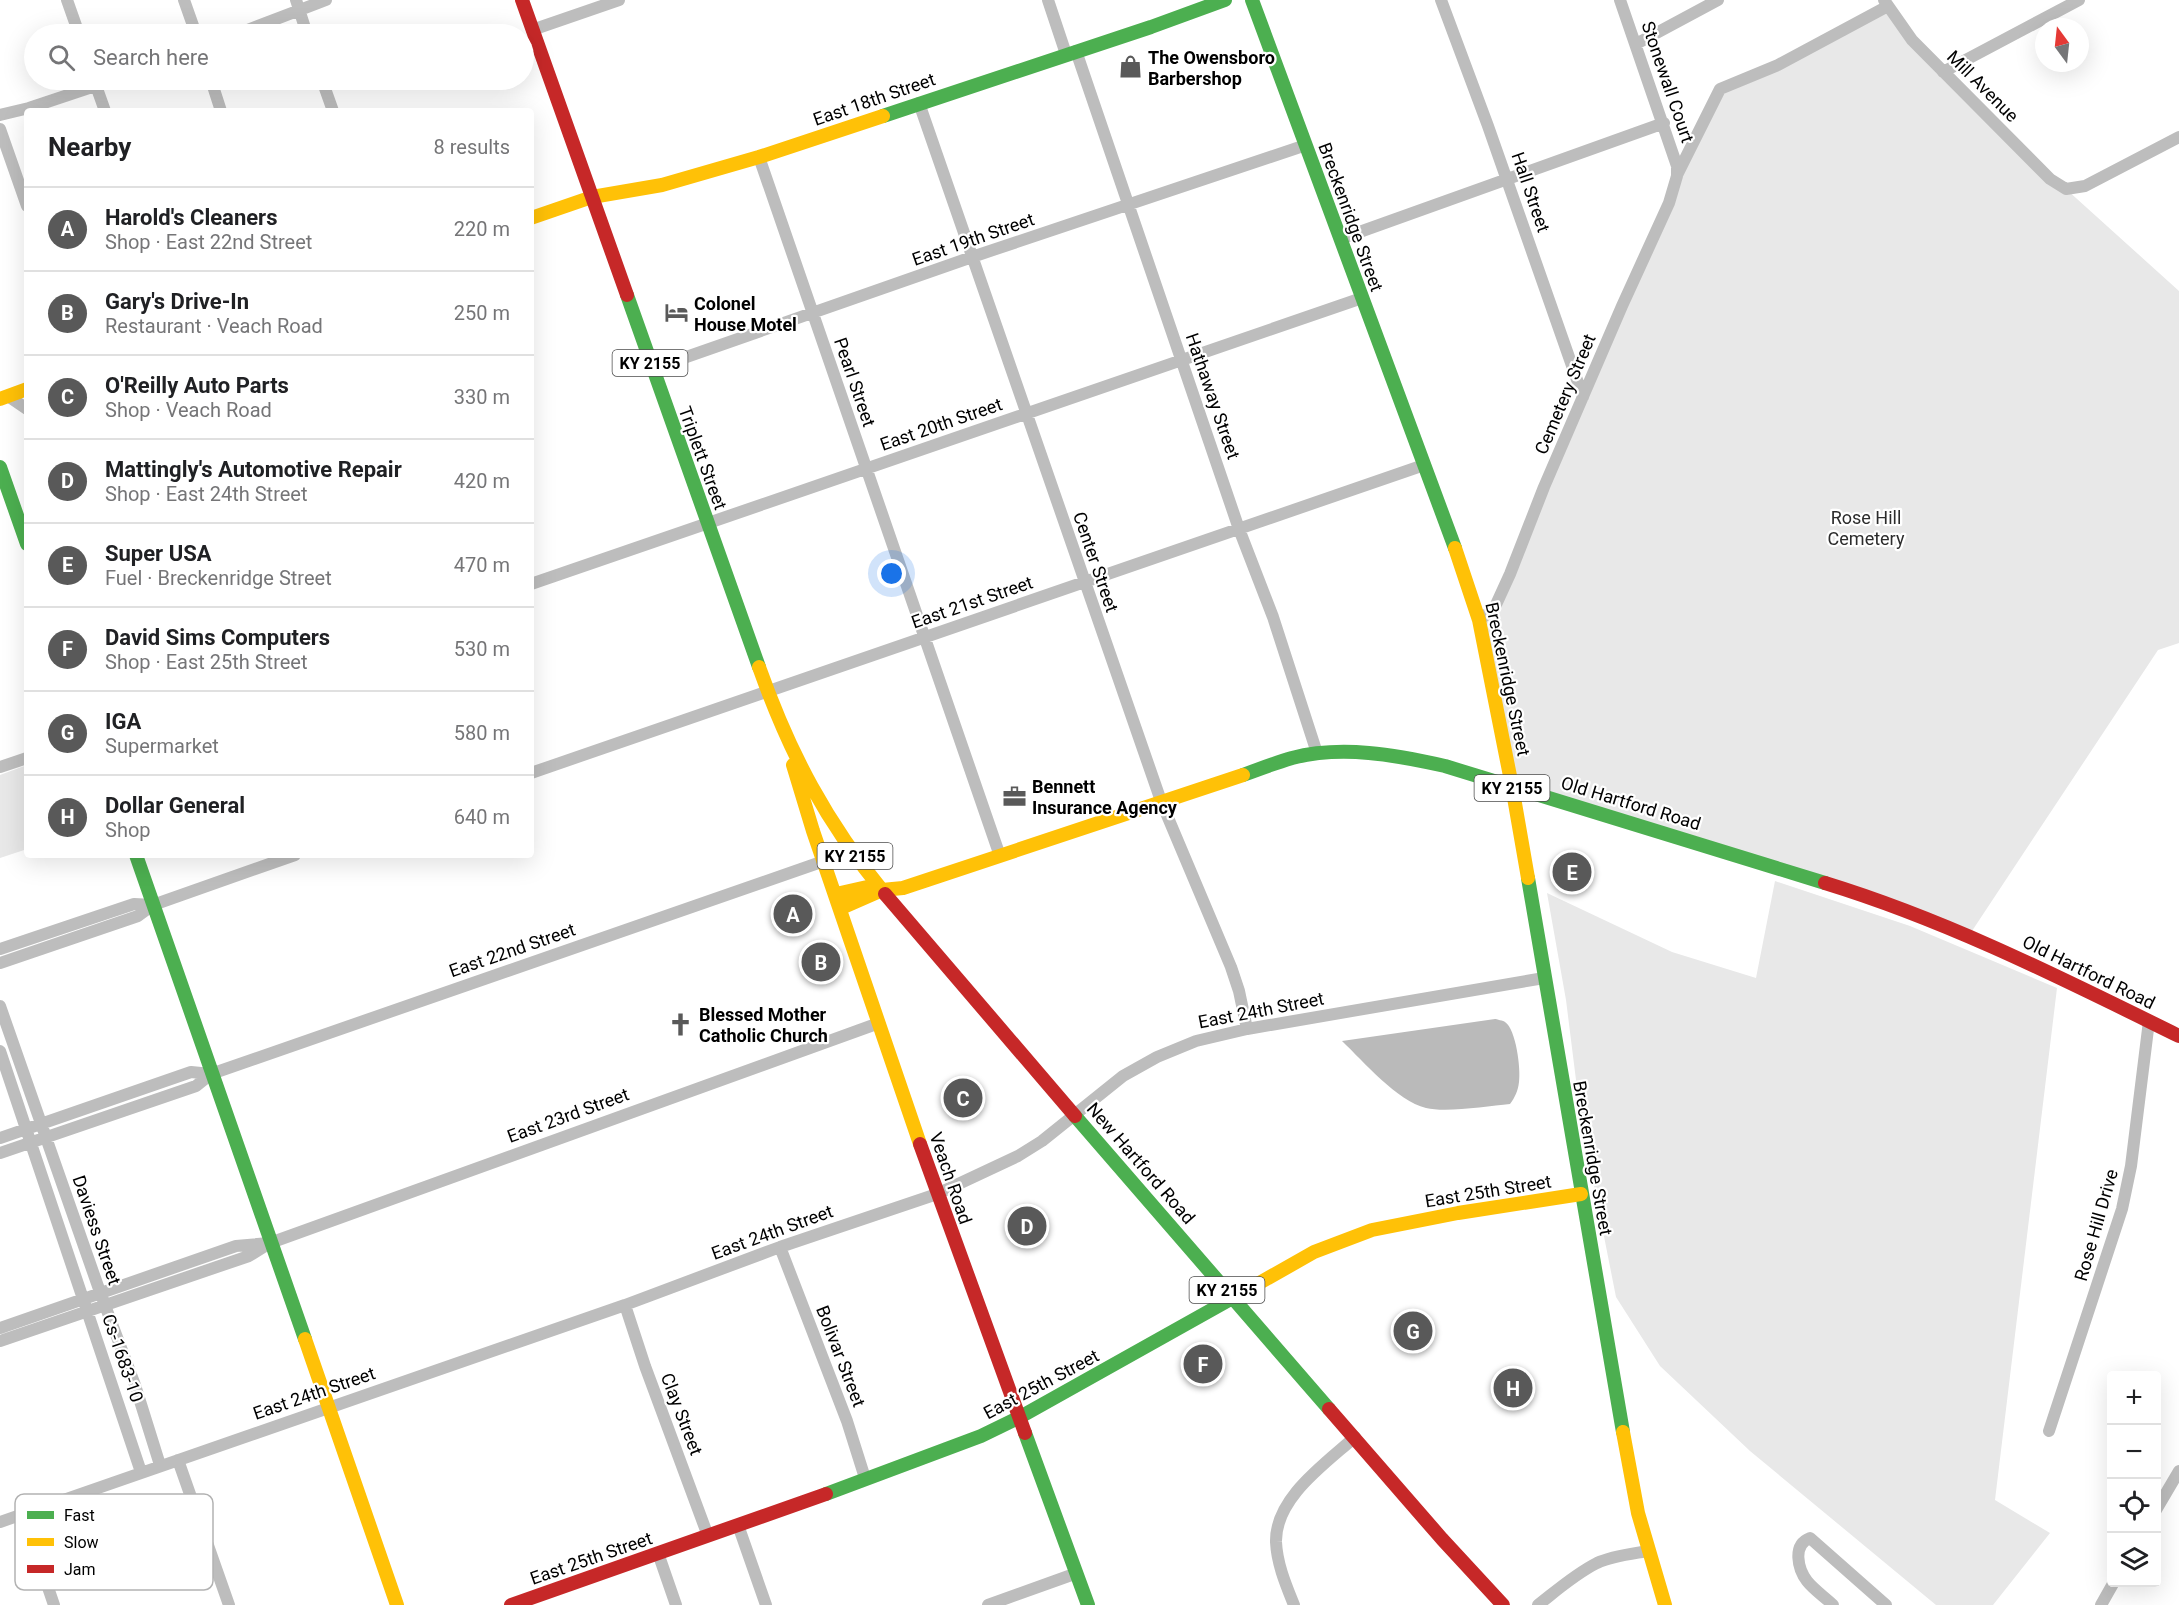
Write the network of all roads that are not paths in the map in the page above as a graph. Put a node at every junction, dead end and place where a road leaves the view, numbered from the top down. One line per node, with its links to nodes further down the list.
1 (67, 0): 15 (street)
2 (184, 0): 16 (street)
3 (326, 0): 14 (street)
4 (522, 0): 19 (main road, Triplett Street / KY 2155)
5 (619, 0): 20 (street)
6 (1048, 0): 23 (street, Hathaway Street)
7 (1225, 0): 23 (main road, East 18th Street)
8 (1252, 0): 39 (main road, Breckenridge Street / KY 2155)
9 (1441, 0): 42 (street, Hall Street)
10 (1620, 0): 22 (street, Stonewall Court)
11 (1718, 0): 22 (street)
12 (2079, 0): 24 (street)
13 (1886, 3): 24 (street, Mill Avenue); 41 (street, Cemetery Street)
14 (297, 5): 17 (street); 18 (street)
15 (75, 24)
16 (192, 24)
17 (258, 24)
18 (304, 24)
19 (530, 24)
20 (534, 29)
21 (534, 36): 44 (main road, Triplett Street / KY 2155)
22 (1636, 44): 36 (street, Stonewall Court)
23 (1071, 52): 29 (main road, East 18th Street); 45 (street, Hathaway Street)
24 (1943, 72): 38 (street, Mill Avenue)
25 (75, 90): 30 (street)
26 (98, 90): 31 (street)
27 (214, 90): 32 (street)
28 (326, 90): 33 (street)
29 (919, 103): 40 (main road, East 18th Street); 48 (street, Center Street)
30 (29, 108)
31 (104, 108)
32 (220, 108)
33 (332, 108)
34 (24, 109): 35 (street)
35 (0, 115)
36 (1664, 123): 41 (street, Stonewall Court); 42 (street)
37 (0, 129): 43 (street)
38 (2179, 137)
39 (1306, 145): 45 (street, East 19th Street); 47 (main road, Breckenridge Street / KY 2155)
40 (759, 157): 44 (main road, East 18th Street); 50 (street, Pearl Street)
41 (1677, 176): 55 (street, Cemetery Street)
42 (1507, 179): 47 (street); 55 (street, Hall Street)
43 (24, 197)
44 (592, 197): 46 (main road, East 18th Street); 52 (main road, Triplett Street / KY 2155)
45 (1127, 204): 48 (street, East 19th Street); 51 (street, Hathaway Street)
46 (534, 217)
47 (1340, 238): 49 (main road, Breckenridge Street / KY 2155)
48 (972, 257): 50 (street, East 19th Street); 57 (street, Center Street)
49 (1362, 298): 51 (street, East 20th Street); 58 (main road, Breckenridge Street / KY 2155)
50 (812, 314): 52 (street, East 19th Street); 60 (street, Pearl Street)
51 (1182, 361): 57 (street, East 20th Street); 62 (street, Hathaway Street)
52 (652, 369): 61 (main road, Triplett Street / KY 2155)
53 (24, 390): 54 (main road)
54 (4, 397): 56 (street)
55 (1583, 397): 66 (street, Cemetery Street)
56 (24, 407)
57 (1027, 414): 60 (street, East 20th Street); 64 (street, Center Street)
58 (1424, 465): 62 (street, East 21st Street); 66 (main road, Breckenridge Street / KY 2155)
59 (0, 467): 63 (main road)
60 (866, 469): 61 (street, East 20th Street); 67 (street, Pearl Street)
61 (708, 524): 65 (street, East 20th Street); 68 (main road, Triplett Street / KY 2155)
62 (1239, 529): 64 (street, East 21st Street); 70 (street, Hathaway Street)
63 (24, 535)
64 (1084, 582): 67 (street, East 21st Street); 75 (street, Center Street)
65 (534, 583)
66 (1479, 620): 74 (main road, Breckenridge Street / KY 2155)
67 (924, 638): 68 (street, East 21st Street); 76 (street, Pearl Street)
68 (768, 692): 69 (main road, Triplett Street / KY 2155); 73 (street, East 21st Street)
69 (780, 724): 79 (main road, Veach Road); 80 (main road, New Hartford Road / KY 2155)
70 (1317, 753): 74 (main road, Old Hartford Road); 75 (main road, Old Hartford Road)
71 (24, 759): 72 (street)
72 (0, 767)
73 (534, 772)
74 (1512, 786): 86 (main road, Breckenridge Street / KY 2155); 88 (main road, Old Hartford Road)
75 (1161, 801): 76 (main road, Old Hartford Road); 90 (street, Center Street)
76 (1000, 856): 80 (main road, Old Hartford Road)
77 (137, 858): 82 (main road)
78 (286, 858): 82 (street)
79 (824, 861): 81 (main road, Veach Road); 93 (street, East 22nd Street)
80 (882, 890): 81 (main road); 83 (main road); 94 (main road, New Hartford Road / KY 2155)
81 (836, 894): 83 (main road, Veach Road)
82 (153, 905): 84 (street); 85 (street); 93 (main road)
83 (841, 908): 89 (main road, Veach Road)
84 (0, 949)
85 (0, 963)
86 (1544, 978): 90 (street, East 24th Street); 102 (main road, Breckenridge Street / KY 2155)
87 (0, 1006): 95 (street, Daviess Street)
88 (2149, 1021): 91 (main road, Old Hartford Road); 115 (street, Rose Hill Drive)
89 (879, 1023): 101 (main road, Veach Road); 103 (street, East 23rd Street)
90 (1247, 1029): 94 (street, East 24th Street)
91 (2179, 1036)
92 (0, 1051): 96 (street, Cs-1683-10)
93 (211, 1074): 95 (street, East 22nd Street); 97 (street, East 22nd Street); 103 (main road)
94 (1075, 1114): 101 (street, East 24th Street); 107 (main road, New Hartford Road / KY 2155)
95 (41, 1123): 96 (street, East 22nd Street); 97 (street, Daviess Street)
96 (27, 1128): 98 (street, East 22nd Street); 99 (street, Cs-1683-10)
97 (45, 1137): 99 (street, East 22nd Street); 105 (street, Daviess Street)
98 (0, 1138)
99 (32, 1143): 100 (street, East 22nd Street); 106 (street, Cs-1683-10)
100 (0, 1153)
101 (937, 1194): 104 (street, East 24th Street); 114 (main road, Veach Road)
102 (1581, 1194): 107 (main road, East 25th Street); 129 (main road, Breckenridge Street / KY 2155)
103 (270, 1243): 105 (street, East 23rd Street); 109 (street, East 23rd Street); 113 (main road)
104 (780, 1247): 108 (street, East 24th Street); 121 (street, Bolivar Street)
105 (100, 1292): 106 (street, East 23rd Street); 109 (street, Daviess Street)
106 (83, 1298): 110 (street, Cs-1683-10); 111 (street, East 23rd Street)
107 (1234, 1298): 114 (main road, East 25th Street); 116 (main road, New Hartford Road / KY 2155)
108 (625, 1305): 113 (street, East 24th Street); 128 (street, Clay Street)
109 (105, 1306): 110 (street, East 23rd Street); 118 (street, Daviess Street)
110 (88, 1312): 112 (street, East 23rd Street); 120 (street, Cs-1683-10)
111 (0, 1328)
112 (0, 1341)
113 (328, 1408): 117 (street, East 24th Street); 137 (main road)
114 (1020, 1418): 121 (main road, East 25th Street); 132 (main road, Veach Road)
115 (2049, 1431)
116 (1354, 1437): 143 (street); 144 (main road, New Hartford Road / KY 2155)
117 (178, 1460): 118 (street, East 24th Street); 123 (street)
118 (160, 1466): 120 (street, East 24th Street)
119 (2179, 1471): 124 (street)
120 (141, 1472): 122 (street, East 24th Street)
121 (865, 1478): 127 (main road, East 25th Street)
122 (79, 1494)
123 (190, 1494)
124 (2161, 1503)
125 (15, 1517): 126 (street, East 24th Street)
126 (0, 1522)
127 (738, 1525): 128 (main road, East 25th Street); 140 (street)
128 (708, 1536): 130 (main road, East 25th Street)
129 (1648, 1551): 145 (street); 146 (main road, Breckenridge Street / KY 2155)
130 (658, 1553): 138 (main road, East 25th Street); 139 (street)
131 (213, 1560): 136 (street)
132 (1077, 1573): 141 (street); 142 (main road, Veach Road)
133 (2111, 1587): 149 (street)
134 (49, 1590): 135 (street)
135 (54, 1605)
136 (229, 1605)
137 (397, 1605)
138 (511, 1605)
139 (676, 1605)
140 (766, 1605)
141 (988, 1605)
142 (1088, 1605)
143 (1294, 1605)
144 (1503, 1605)
145 (1538, 1605)
146 (1665, 1605)
147 (1833, 1605): 148 (street)
148 (1886, 1605)
149 (2101, 1605)

